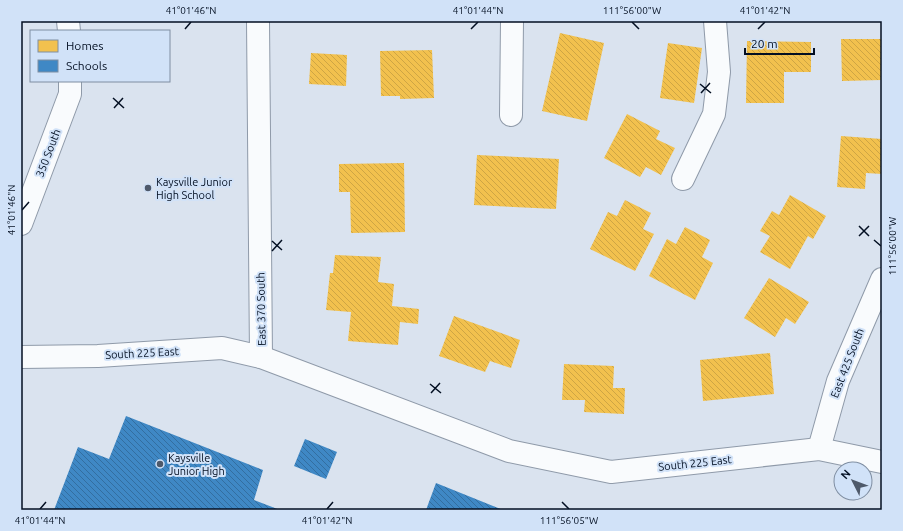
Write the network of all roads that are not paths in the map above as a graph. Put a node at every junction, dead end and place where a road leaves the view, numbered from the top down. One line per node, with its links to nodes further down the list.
1 (258, 21): 10 (street, East 370 South)
2 (512, 21): 5 (street)
3 (715, 21): 6 (street)
4 (70, 82): 7 (street, 350 South)
5 (511, 115)
6 (683, 179)
7 (21, 224)
8 (882, 279): 11 (street, East 425 South)
9 (21, 357): 10 (street, South 225 East)
10 (261, 357): 12 (street, East 370 South)
11 (819, 449): 12 (street, South 225 East); 13 (street, South 225 East)
12 (509, 452)
13 (882, 462)

